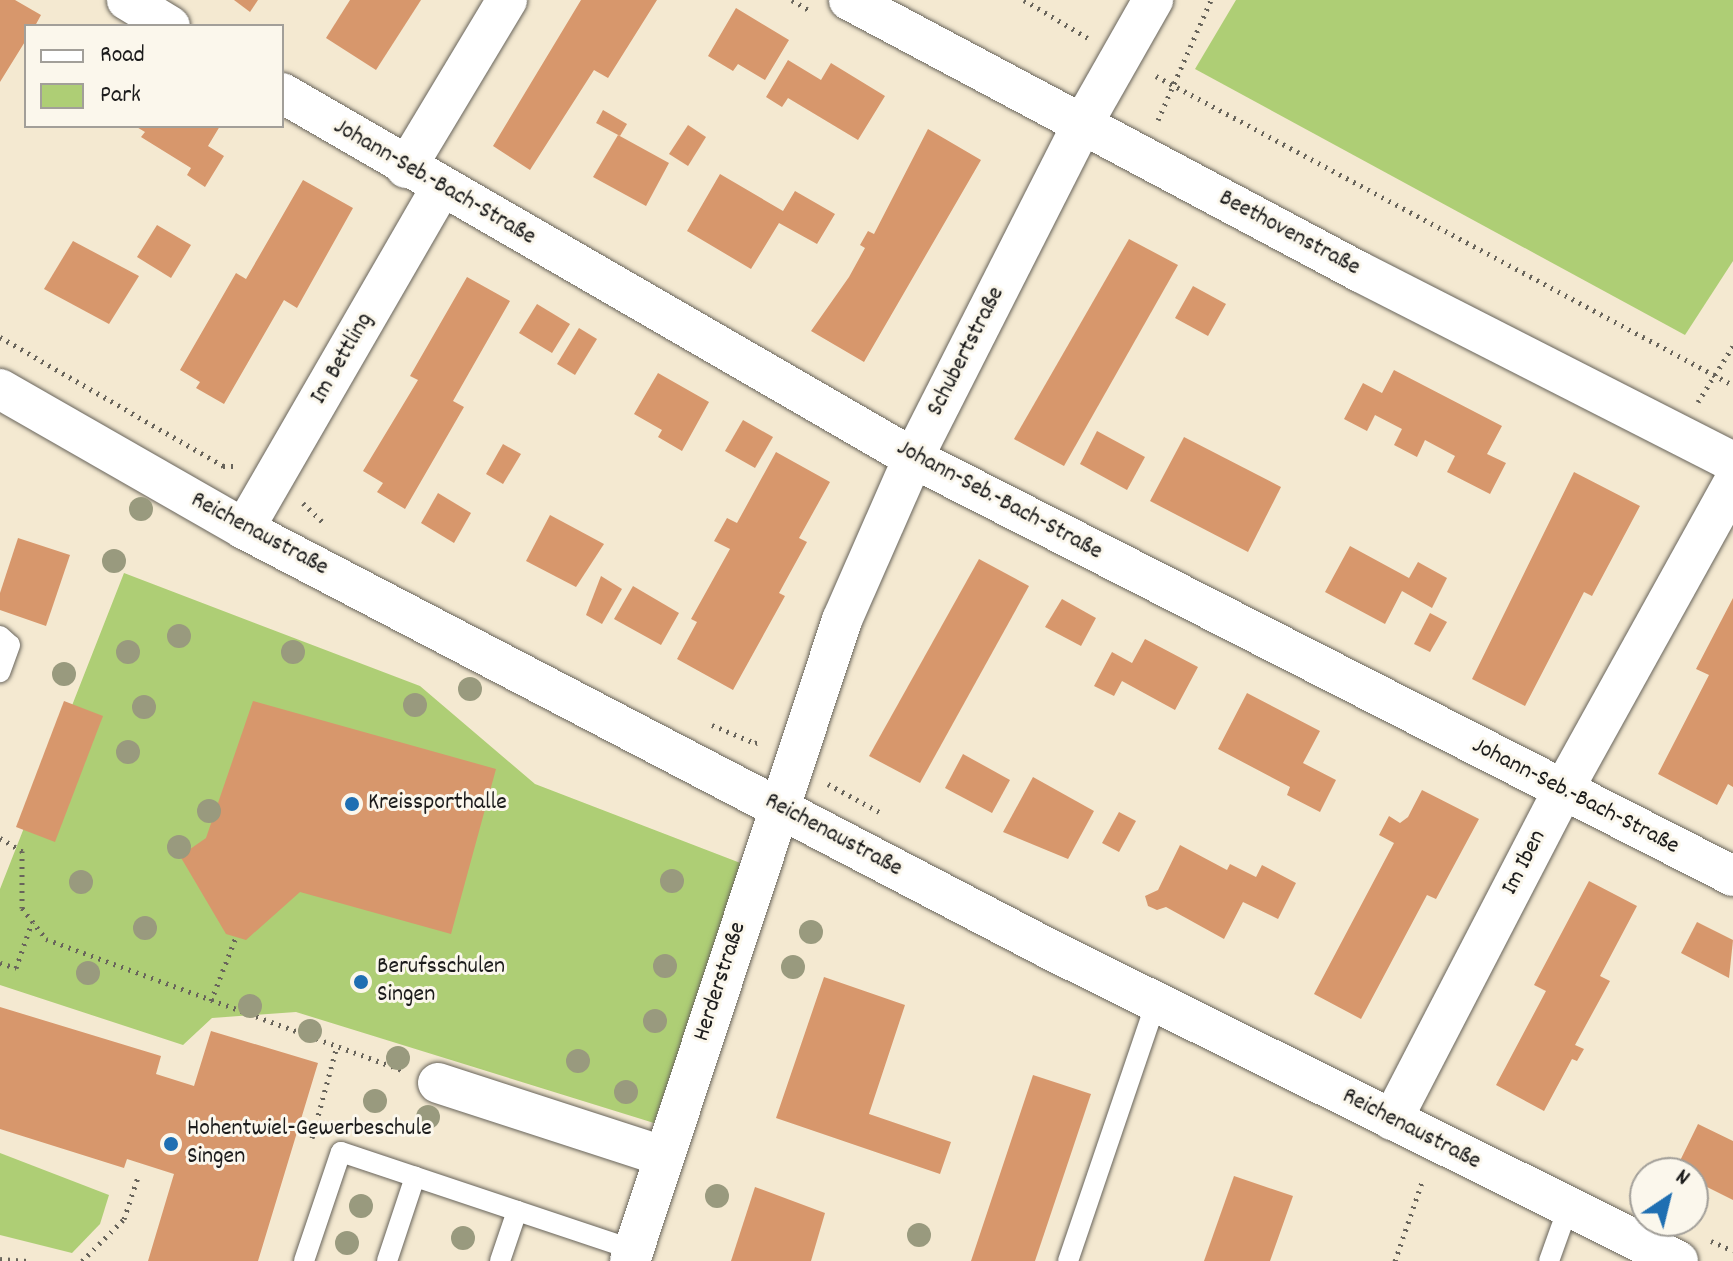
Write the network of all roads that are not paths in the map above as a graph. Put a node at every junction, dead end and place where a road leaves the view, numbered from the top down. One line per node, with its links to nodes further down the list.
1 (127, 0): 5 (street)
2 (507, 0): 8 (street)
3 (849, 0): 7 (street, Beethovenstraße)
4 (1153, 0): 7 (street, Schubertstraße)
5 (167, 24)
6 (284, 94): 8 (street, Johann-Seb.-Bach-Straße)
7 (1082, 125): 11 (street, Schubertstraße); 12 (street, Beethovenstraße)
8 (406, 168): 9 (street, Johann-Seb.-Bach-Straße)
9 (441, 188): 11 (street, Johann-Seb.-Bach-Straße); 14 (street, Im Bettling)
10 (0, 389): 14 (street, Reichenaustraße)
11 (913, 458): 17 (street, Johann-Seb.-Bach-Straße); 18 (street, Schubertstraße)
12 (1733, 462)
13 (1733, 483): 17 (street, Im Iben)
14 (244, 529): 18 (street, Reichenaustraße)
15 (0, 636): 16 (lane)
16 (0, 672)
17 (1562, 792): 19 (street, Johann-Seb.-Bach-Straße); 22 (street, Im Iben)
18 (779, 808): 20 (street, Reichenaustraße); 23 (street, Herderstraße)
19 (1733, 876)
20 (1156, 1002): 22 (street, Reichenaustraße); 32 (lane)
21 (438, 1083): 23 (street)
22 (1392, 1120): 25 (street, Reichenaustraße)
23 (663, 1156): 28 (street, Herderstraße)
24 (415, 1177): 26 (lane); 29 (lane); 30 (lane)
25 (1568, 1208): 27 (street, Reichenaustraße); 33 (lane)
26 (517, 1211): 28 (lane); 31 (lane)
27 (1628, 1250): 34 (street, Reichenaustraße)
28 (632, 1256)
29 (304, 1261)
30 (387, 1261)
31 (500, 1261)
32 (1068, 1261)
33 (1549, 1261)
34 (1678, 1261)

